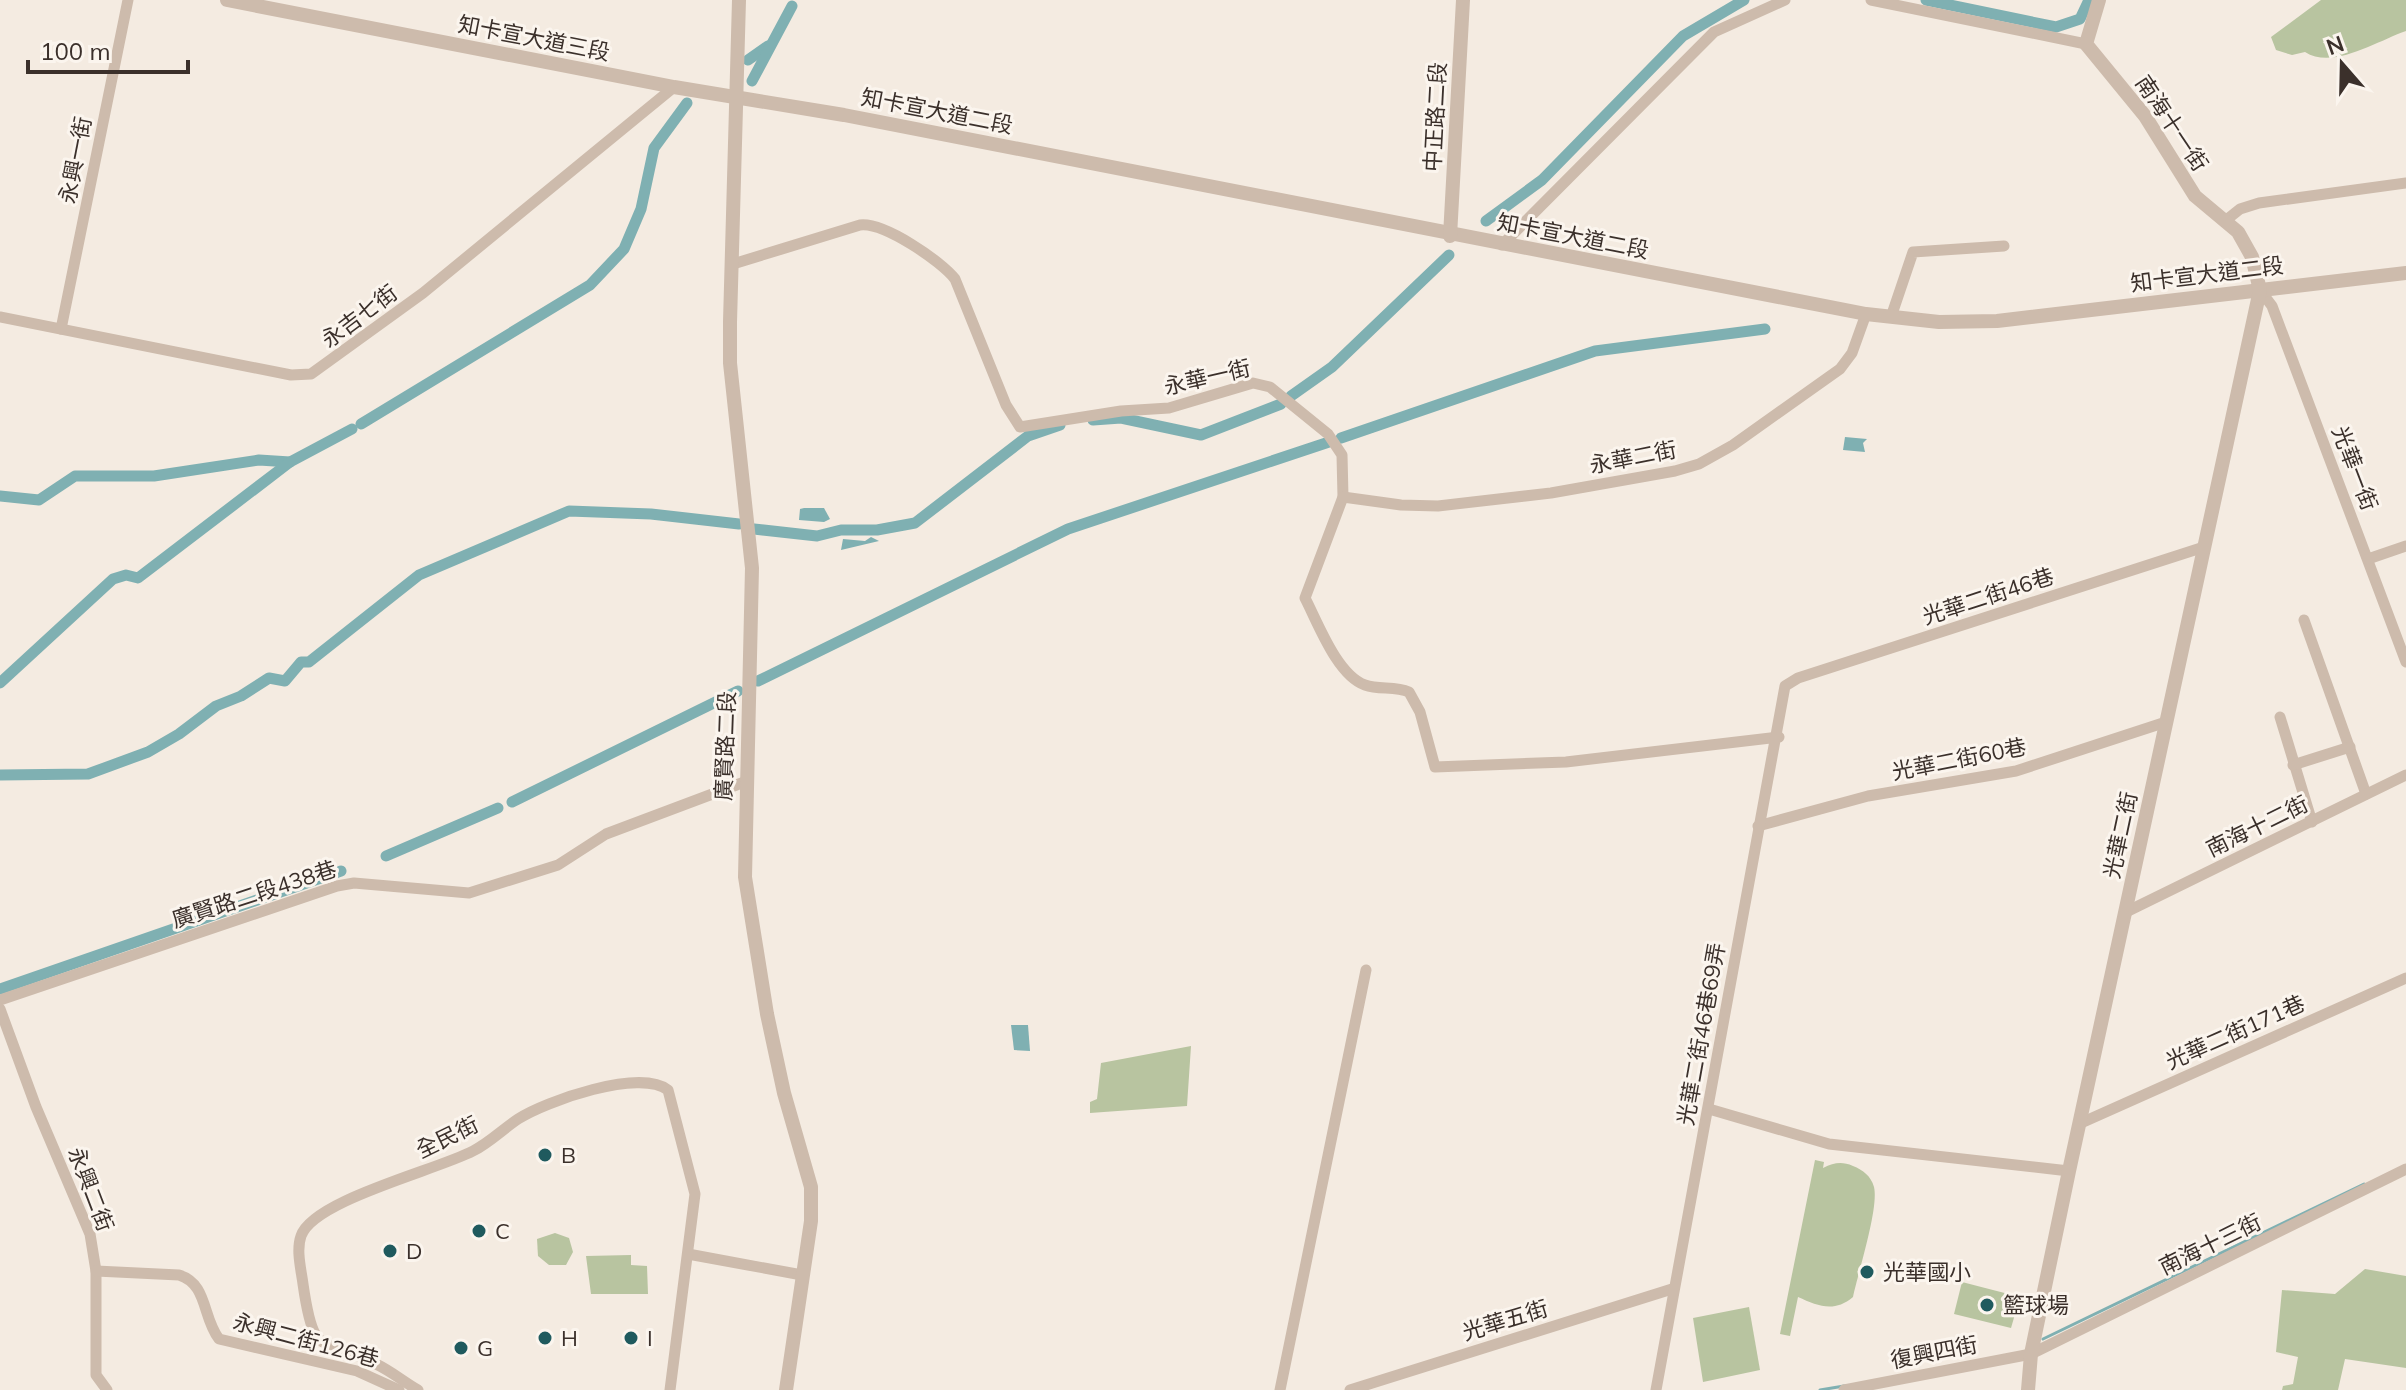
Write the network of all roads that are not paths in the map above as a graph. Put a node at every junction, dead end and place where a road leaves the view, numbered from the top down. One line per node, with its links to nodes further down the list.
1 (128, 0): 22 (street, 永興一街)
2 (227, 0): 9 (street, 知卡宣大道三段)
3 (739, 0): 10 (street, 廣賢路二段)
4 (1463, 0): 13 (street, 中正路二段)
5 (1785, 0): 14 (street)
6 (1873, 0): 8 (street)
7 (2099, 0): 8 (street)
8 (2086, 44): 12 (street, 南海十一街)
9 (674, 87): 10 (street, 知卡宣大道三段); 22 (street, 永吉七街)
10 (739, 96): 13 (street, 知卡宣大道二段); 16 (street, 廣賢路二段)
11 (2406, 183): 12 (street)
12 (2225, 221): 18 (street, 南海十一街)
13 (1450, 236): 14 (street, 知卡宣大道二段)
14 (1502, 245): 19 (street, 知卡宣大道二段)
15 (2004, 246): 21 (street)
16 (733, 264): 23 (street, 永華一街); 36 (street, 廣賢路二段)
17 (2406, 273): 18 (street, 知卡宣大道二段)
18 (2260, 290): 21 (street, 知卡宣大道二段); 25 (street, 光華二街); 26 (street, 光華一街)
19 (1866, 314): 21 (street, 知卡宣大道二段); 23 (street, 永華二街)
20 (0, 317): 22 (street, 永吉七街)
21 (1891, 317)
22 (61, 329)
23 (1343, 497): 32 (street, 永華一街)
24 (2406, 546): 26 (street)
25 (2204, 547): 29 (street, 光華二街46巷); 31 (street, 光華二街)
26 (2368, 559): 28 (street, 光華一街)
27 (2304, 620): 33 (street)
28 (2406, 662)
29 (1785, 686): 32 (street, 光華二街46巷69弄)
30 (2280, 717): 34 (street)
31 (2166, 722): 39 (street, 光華二街60巷); 40 (street, 光華二街)
32 (1779, 737): 39 (street, 光華二街46巷69弄)
33 (2350, 747): 34 (street); 37 (street)
34 (2293, 765): 38 (street)
35 (2406, 775): 37 (street, 南海十二街)
36 (747, 781): 43 (street, 廣賢路二段438巷); 51 (street, 廣賢路二段)
37 (2366, 794): 38 (street, 南海十二街)
38 (2312, 822): 40 (street, 南海十二街)
39 (1758, 826): 45 (street, 光華二街46巷69弄)
40 (2126, 912): 46 (street, 光華二街)
41 (1366, 970): 59 (street)
42 (2406, 978): 46 (street, 光華二街171巷)
43 (0, 1000)
44 (0, 1009): 50 (street, 永興二街)
45 (1709, 1109): 48 (street); 52 (street, 光華二街46巷69弄)
46 (2081, 1123): 48 (street, 光華二街)
47 (2406, 1169): 53 (street, 南海十三街)
48 (2069, 1171): 53 (street, 光華二街)
49 (688, 1254): 51 (street); 56 (street, 全民街); 57 (street, 全民街)
50 (96, 1271): 54 (street, 永興二街); 55 (street, 永興二街126巷)
51 (802, 1275): 58 (street, 廣賢路二段)
52 (1672, 1289): 60 (street, 光華五街); 61 (street, 光華二街46巷69弄)
53 (2031, 1354): 62 (street, 復興四街); 63 (street, 光華二街)
54 (107, 1390)
55 (399, 1390)
56 (418, 1390)
57 (670, 1390)
58 (786, 1390)
59 (1280, 1390)
60 (1350, 1390)
61 (1656, 1390)
62 (1844, 1390)
63 (2028, 1390)

